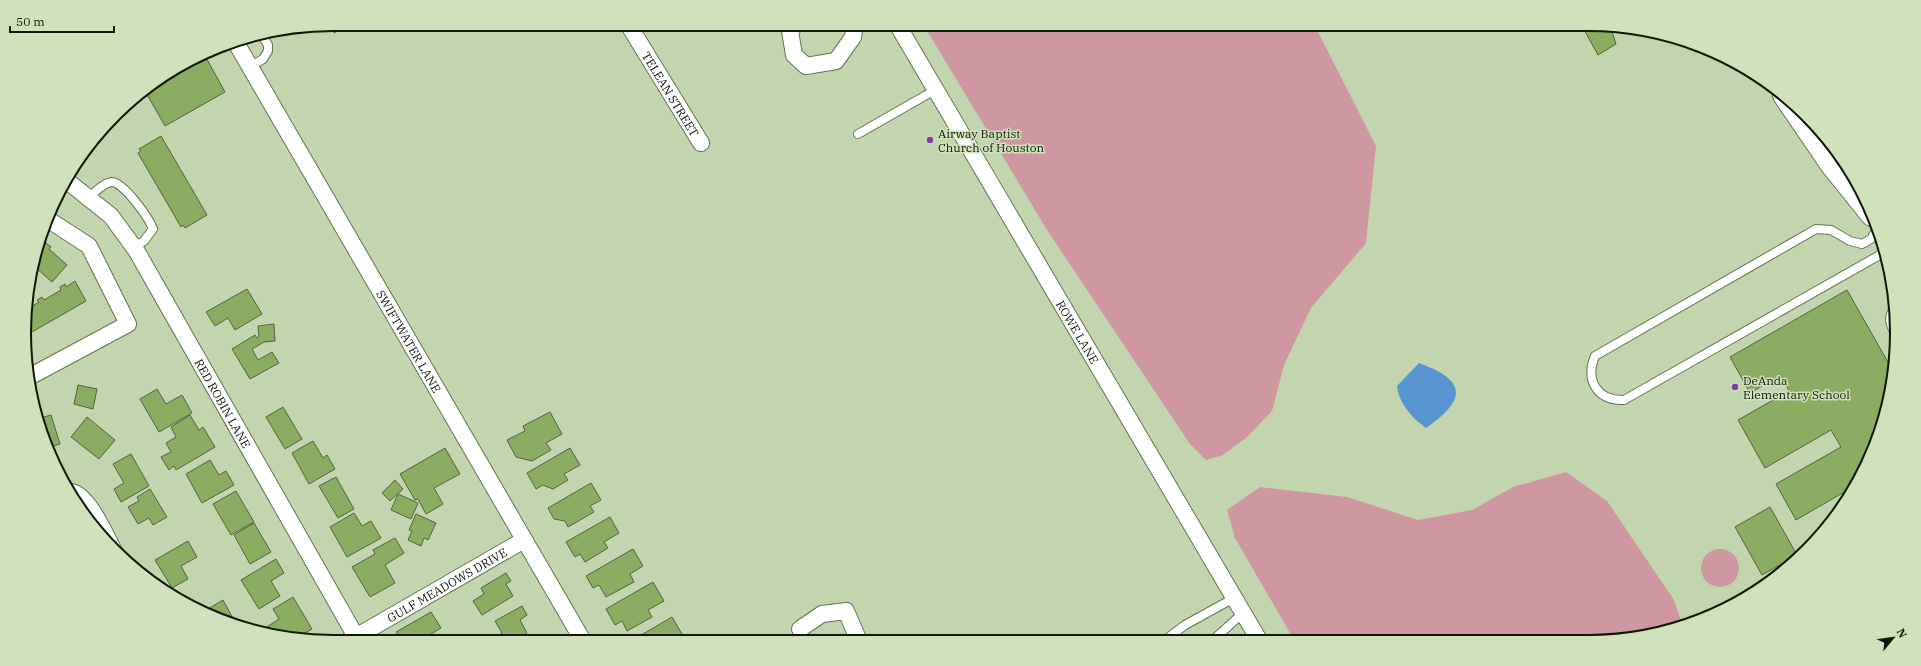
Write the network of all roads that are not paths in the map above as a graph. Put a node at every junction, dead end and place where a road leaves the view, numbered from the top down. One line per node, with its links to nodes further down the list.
1 (632, 31): 11 (street, TELEAN STREET)
2 (790, 31): 3 (street)
3 (854, 31)
4 (901, 31): 8 (street, ROWE LANE)
5 (264, 39): 7 (lane)
6 (238, 46): 7 (street, SWIFTWATER LANE)
7 (250, 67): 22 (street, SWIFTWATER LANE)
8 (935, 90): 10 (lane); 23 (street, ROWE LANE)
9 (1800, 117): 14 (main road)
10 (858, 134)
11 (701, 143)
12 (70, 183): 13 (street, RED ROBIN LANE)
13 (88, 198): 17 (street, RED ROBIN LANE); 17 (lane)
14 (1859, 198)
15 (52, 222): 19 (street)
16 (1874, 235): 18 (lane)
17 (134, 247): 26 (street, RED ROBIN LANE)
18 (1880, 255)
19 (34, 374)
20 (79, 496): 21 (street)
21 (98, 522)
22 (524, 540): 27 (street, GULF MEADOWS DRIVE); 28 (street, SWIFTWATER LANE)
23 (1234, 598): 24 (street, ROWE LANE); 30 (lane)
24 (1243, 613): 31 (lane); 32 (street, ROWE LANE)
25 (800, 629): 29 (street)
26 (351, 635)
27 (362, 635)
28 (579, 635)
29 (856, 635)
30 (1172, 635)
31 (1219, 635)
32 (1256, 635)

